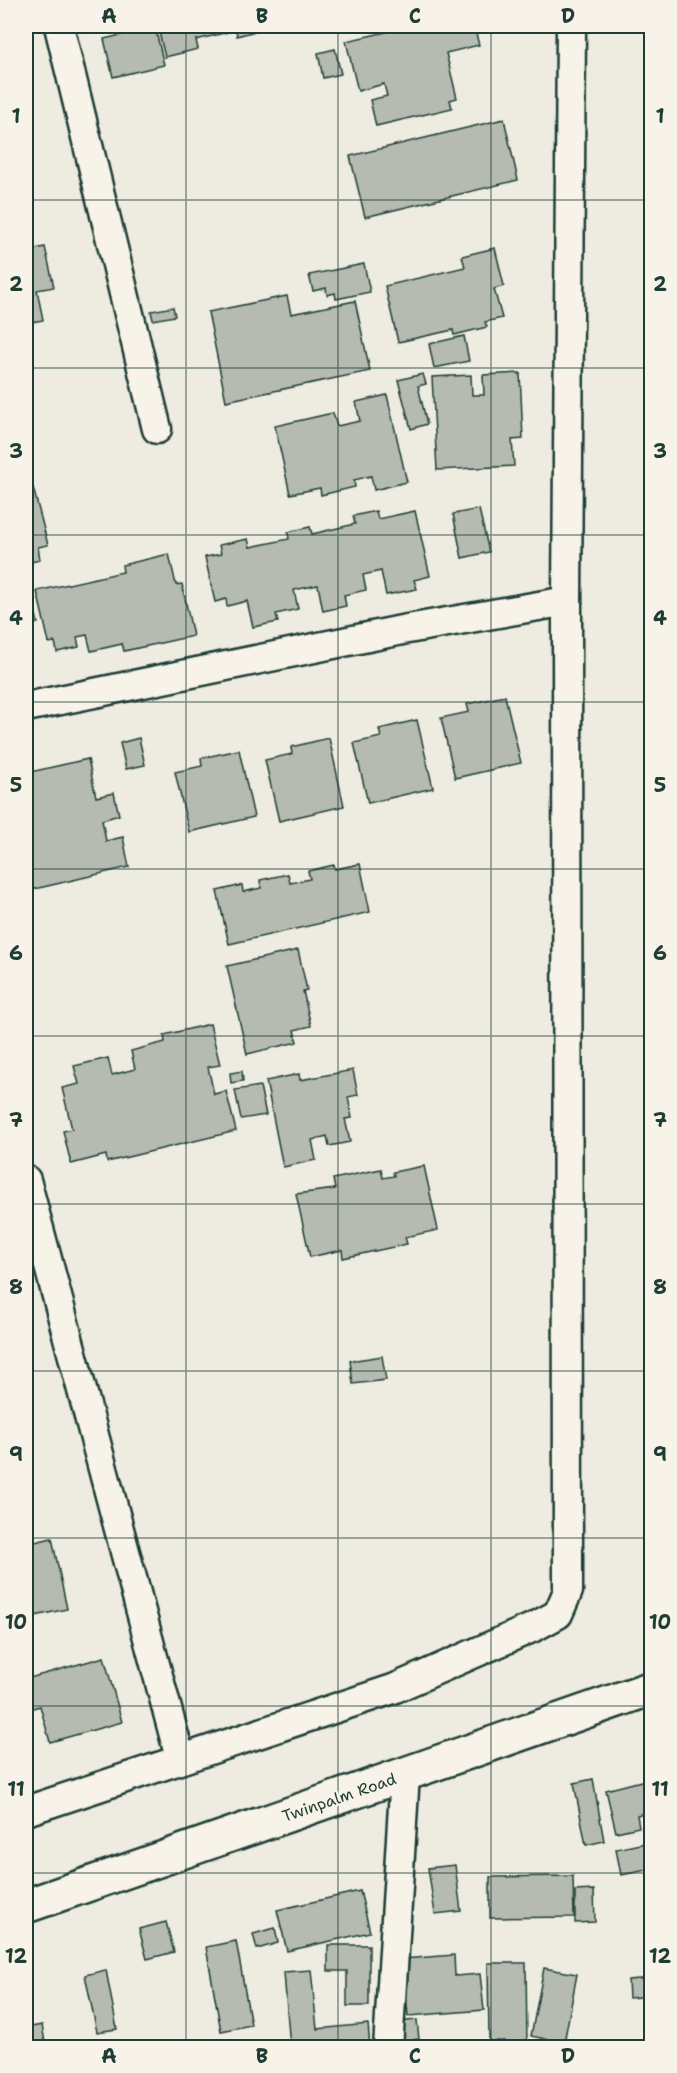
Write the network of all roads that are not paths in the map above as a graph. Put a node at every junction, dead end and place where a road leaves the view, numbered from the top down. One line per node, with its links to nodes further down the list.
1 (59, 26): 3 (street)
2 (571, 26): 4 (street)
3 (157, 429)
4 (567, 602): 5 (street); 8 (street)
5 (26, 707)
6 (26, 1180): 8 (street)
7 (651, 1688): 9 (main road, Twinpalm Road)
8 (180, 1758): 10 (street)
9 (405, 1774): 11 (main road, Twinpalm Road); 12 (street)
10 (26, 1811)
11 (26, 1906)
12 (388, 2048)

